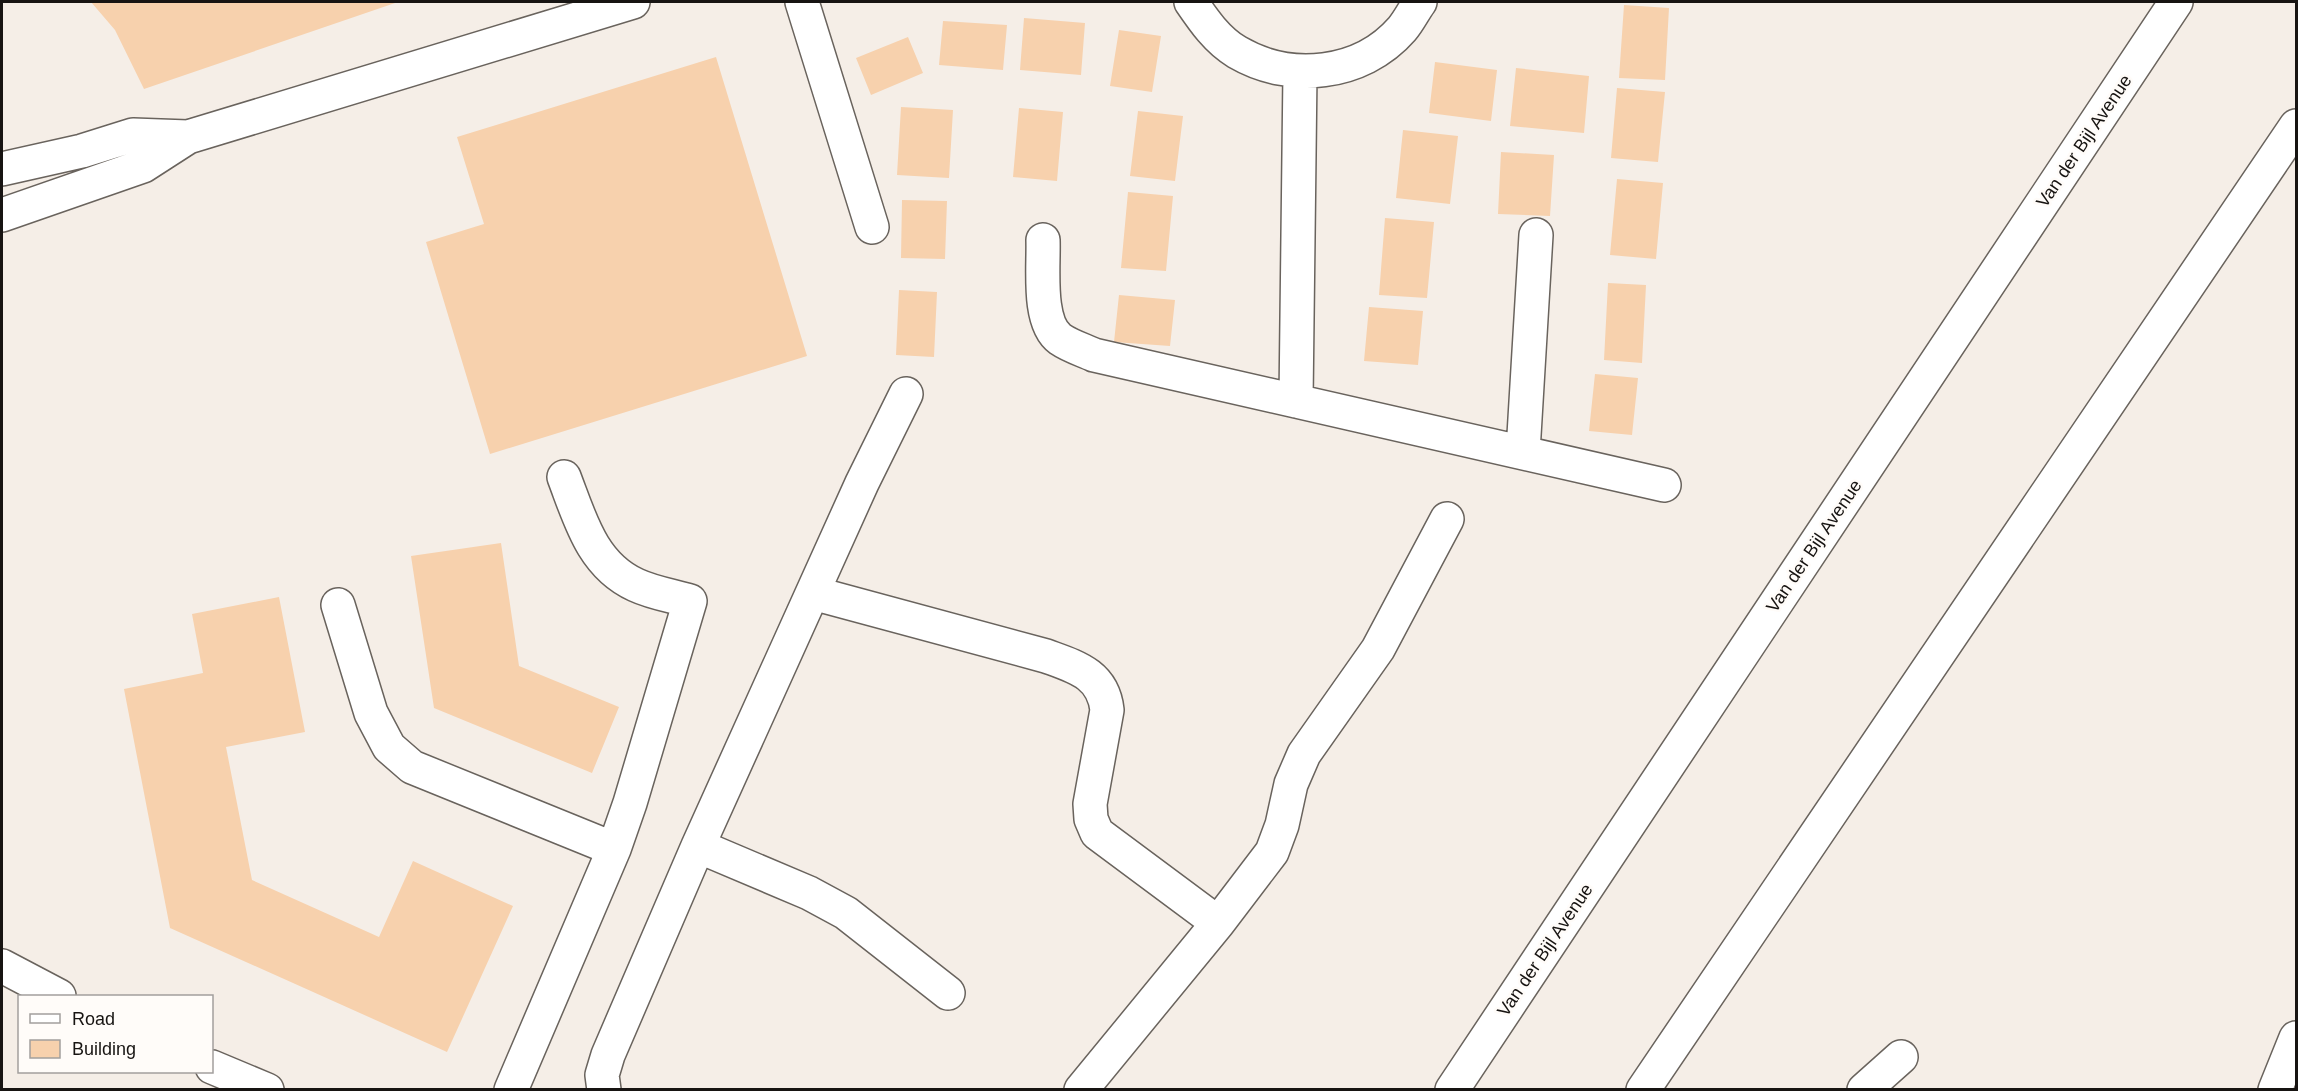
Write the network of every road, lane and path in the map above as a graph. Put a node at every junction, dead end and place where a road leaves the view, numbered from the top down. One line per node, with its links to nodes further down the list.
1 (633, 2): 8 (street)
2 (802, 2): 11 (street)
3 (1191, 2): 6 (street)
4 (1419, 2): 6 (street)
5 (2176, 2): 35 (street, Van der Bijl Avenue)
6 (1300, 72): 15 (street)
7 (2296, 126): 36 (street)
8 (188, 137): 9 (street); 10 (street)
9 (2, 170)
10 (2, 215)
11 (872, 227)
12 (1536, 235): 16 (street)
13 (1043, 240): 15 (street)
14 (906, 394): 20 (street)
15 (1296, 401): 16 (street)
16 (1523, 452): 18 (street)
17 (564, 477): 23 (street)
18 (1664, 485)
19 (1447, 519): 24 (street)
20 (813, 593): 22 (street); 24 (street)
21 (338, 605): 23 (street)
22 (698, 846): 26 (street); 33 (street)
23 (614, 849): 32 (street)
24 (1218, 923): 34 (street)
25 (2, 966): 27 (street)
26 (948, 993)
27 (57, 995)
28 (2296, 1038): 38 (street)
29 (1901, 1057): 37 (street)
30 (213, 1067): 31 (street)
31 (267, 1089)
32 (511, 1089)
33 (604, 1089)
34 (1081, 1089)
35 (1452, 1089)
36 (1643, 1089)
37 (1864, 1089)
38 (2275, 1089)

